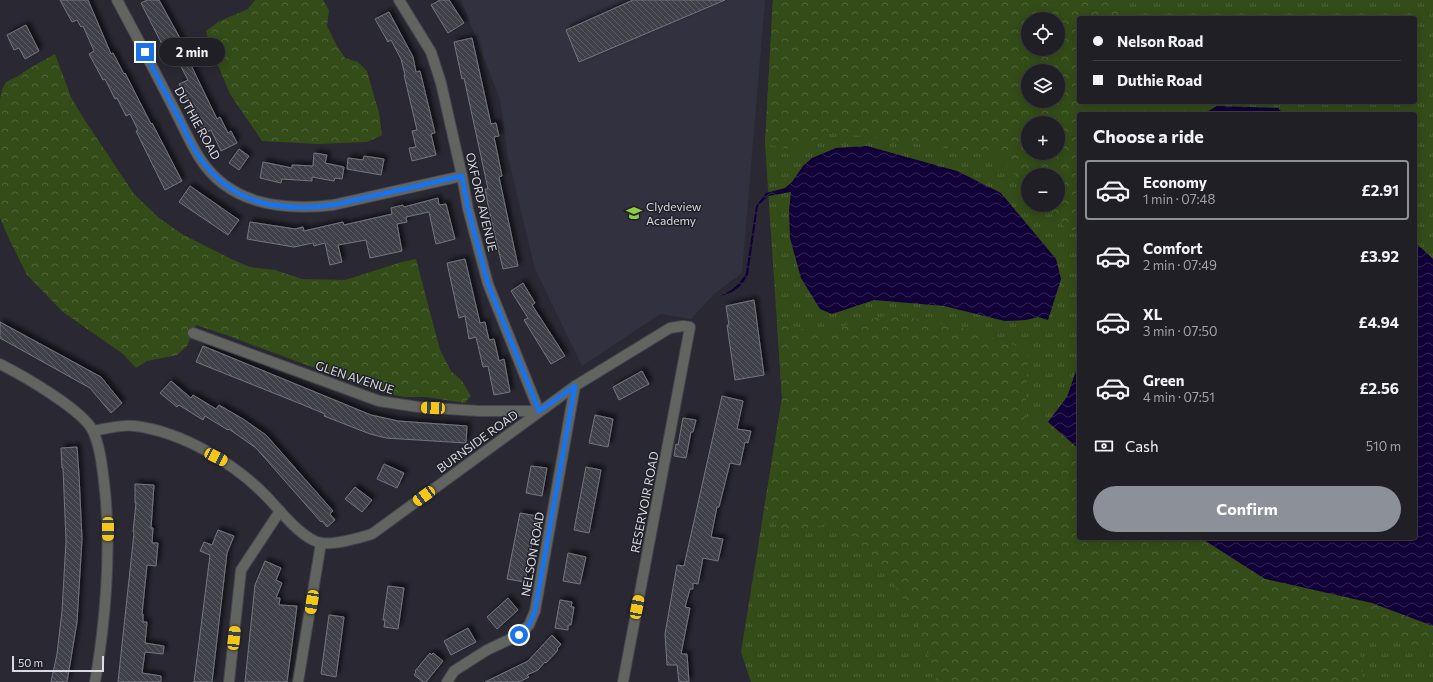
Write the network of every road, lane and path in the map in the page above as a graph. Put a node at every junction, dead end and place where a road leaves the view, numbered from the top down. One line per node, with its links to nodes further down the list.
1 (118, 0): 3 (street, DUTHIE ROAD)
2 (399, 0): 3 (street, OXFORD AVENUE)
3 (462, 176): 8 (street, OXFORD AVENUE)
4 (690, 327): 7 (street, BURNSIDE ROAD); 16 (street, RESERVOIR ROAD)
5 (193, 333): 8 (street, GLEN AVENUE)
6 (0, 364): 9 (street)
7 (575, 386): 8 (street, BURNSIDE ROAD); 15 (street, NELSON ROAD)
8 (539, 411): 11 (street, BURNSIDE ROAD)
9 (93, 431): 10 (street, BURNSIDE ROAD); 12 (street)
10 (280, 511): 11 (street, BURNSIDE ROAD); 13 (street)
11 (322, 543): 14 (street)
12 (95, 682)
13 (229, 682)
14 (298, 682)
15 (447, 682)
16 (623, 682)

